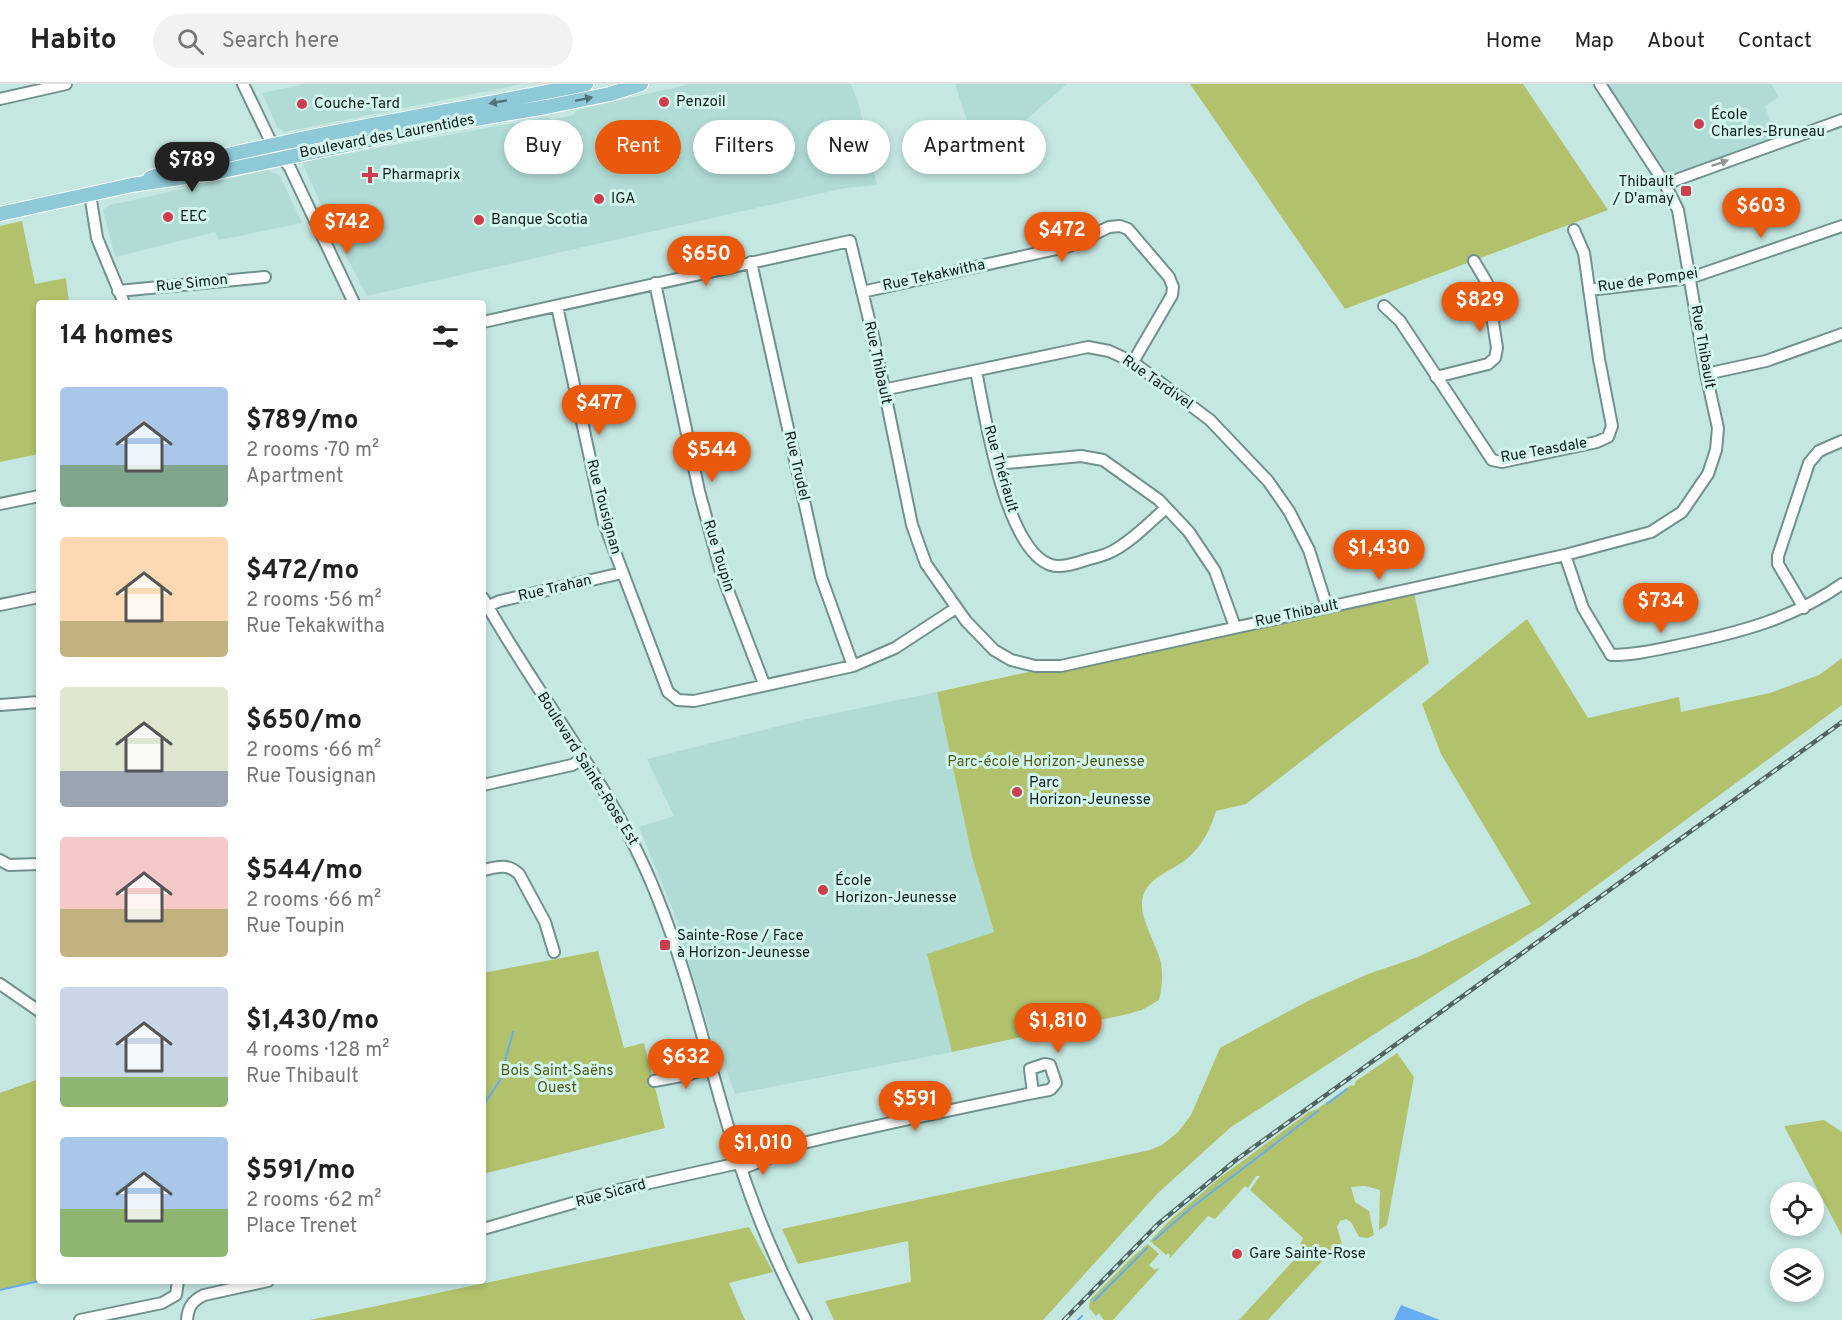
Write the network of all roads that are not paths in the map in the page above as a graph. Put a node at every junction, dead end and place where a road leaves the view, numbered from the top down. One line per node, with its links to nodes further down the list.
1 (9, 84): 8 (street)
2 (66, 84): 8 (street)
3 (243, 84): 12 (street)
4 (586, 84): 7 (main road, Boulevard des Laurentides)
5 (641, 84): 10 (main road, Boulevard des Laurentides, one-way to 5)
6 (1600, 84): 14 (street, Rue Thibault)
7 (554, 87): 10 (street); 12 (main road, Boulevard des Laurentides, one-way to 12)
8 (12, 97): 9 (street)
9 (0, 99)
10 (559, 105): 13 (main road, Boulevard des Laurentides)
11 (1842, 120): 14 (street, one-way to 11)
12 (274, 145): 13 (street); 15 (main road, Boulevard des Laurentides)
13 (283, 158): 15 (main road, Boulevard des Laurentides); 29 (street)
14 (1665, 184): 23 (street, Rue Thibault)
15 (132, 185): 16 (main road, Boulevard des Laurentides)
16 (90, 194): 17 (main road, Boulevard des Laurentides); 26 (street)
17 (0, 214)
18 (1842, 226): 23 (street, Rue de Pompei)
19 (1574, 230): 25 (street, Rue Teasdale)
20 (1474, 261): 37 (street)
21 (751, 262): 24 (street); 27 (street, Rue Thibault); 55 (street, Rue Trudel)
22 (265, 277): 26 (street, Rue Simon)
23 (1690, 278): 25 (street, Rue de Pompei); 36 (street, Rue Thibault)
24 (655, 283): 30 (street); 56 (street, Rue Toupin)
25 (1589, 290): 37 (street, Rue Teasdale)
26 (118, 291): 28 (street)
27 (862, 292): 34 (street, Rue Tekakwitha); 38 (street, Rue Thibault)
28 (122, 300)
29 (353, 300)
30 (557, 306): 32 (street); 45 (street, Rue Tousignan)
31 (1384, 306): 37 (street, Rue Teasdale)
32 (486, 321)
33 (1842, 334): 36 (street)
34 (1133, 362): 35 (street, Rue Tardivel); 51 (street, Rue Tardivel)
35 (976, 371): 38 (street, Rue Tardivel); 40 (street, Rue Thériault)
36 (1706, 374): 44 (street, Rue Thibault)
37 (1436, 377)
38 (883, 390): 52 (street, Rue Thibault)
39 (1842, 441): 53 (street)
40 (996, 464): 43 (street); 43 (street, Rue Thériault)
41 (36, 497): 42 (street)
42 (0, 504)
43 (1166, 508): 54 (street)
44 (1565, 555): 51 (street, Rue Thibault); 53 (street)
45 (622, 573): 48 (street, Rue Trahan); 56 (street, Rue Tousignan)
46 (1842, 584): 53 (street)
47 (36, 598): 50 (street)
48 (486, 602)
49 (486, 604): 59 (street, Boulevard Sainte-Rose Est)
50 (0, 605)
51 (1327, 607): 54 (street, Rue Thibault)
52 (957, 608): 54 (street, Rue Thibault); 55 (street, Rue Tousignan)
53 (1804, 608)
54 (1235, 627)
55 (853, 666): 56 (street, Rue Tousignan)
56 (764, 684)
57 (36, 702): 58 (street)
58 (0, 705)
59 (583, 759): 60 (street); 67 (street, Boulevard Sainte-Rose Est)
60 (486, 783)
61 (0, 860): 62 (street)
62 (36, 864)
63 (486, 869): 64 (street)
64 (554, 952)
65 (0, 984): 66 (street)
66 (36, 1009)
67 (711, 1067): 68 (street); 70 (street, Boulevard Sainte-Rose Est)
68 (654, 1081)
69 (1033, 1093): 70 (street, Rue Sicard)
70 (739, 1162): 71 (street, Rue Sicard); 76 (street, Boulevard Sainte-Rose Est)
71 (486, 1228)
72 (178, 1284): 74 (street)
73 (254, 1284): 75 (street)
74 (80, 1320)
75 (187, 1320)
76 (806, 1320)

